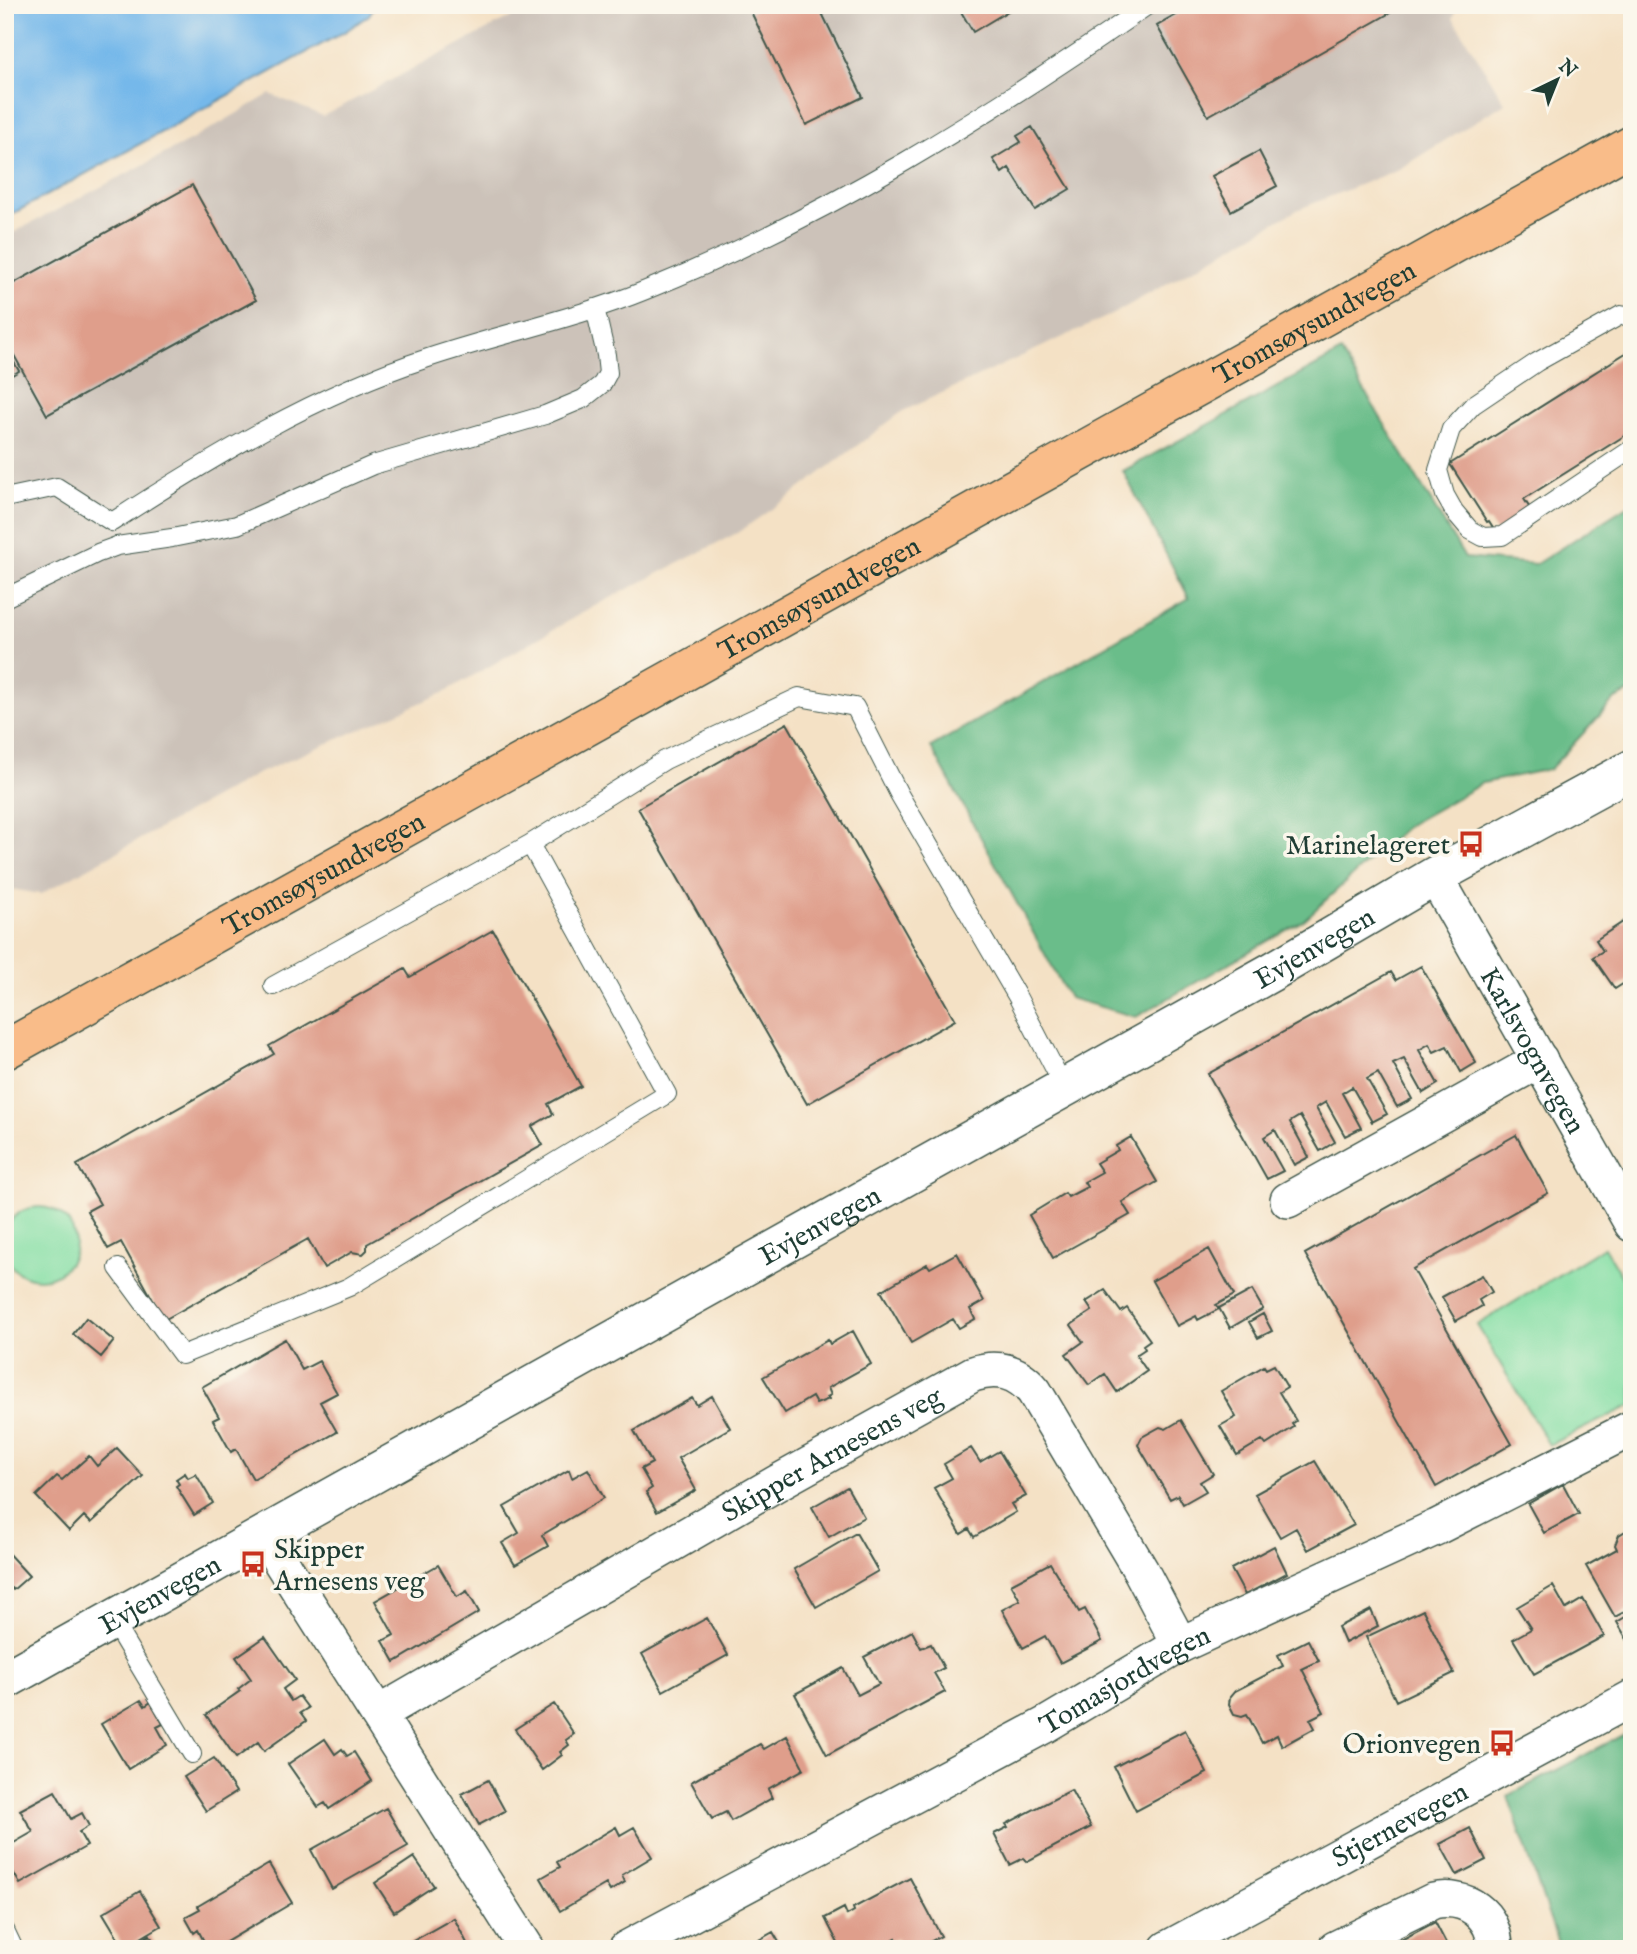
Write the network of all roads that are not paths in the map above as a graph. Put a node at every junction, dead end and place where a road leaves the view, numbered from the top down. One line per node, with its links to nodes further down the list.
1 (1148, 5): 3 (lane)
2 (1632, 145): 14 (highway, Tromsøysundvegen)
3 (595, 308): 7 (lane); 8 (lane)
4 (1632, 317): 5 (lane)
5 (1632, 449)
6 (5, 498): 7 (lane)
7 (112, 522): 8 (lane)
8 (98, 553): 9 (lane)
9 (5, 598)
10 (1632, 769): 12 (street, Evjenvegen)
11 (530, 844): 13 (lane); 16 (lane); 19 (lane)
12 (1435, 876): 15 (street, Karlsvognvegen); 16 (street, Evjenvegen)
13 (273, 986)
14 (5, 1050)
15 (1540, 1060): 17 (street); 18 (street, Karlsvognvegen)
16 (1064, 1087): 21 (street, Evjenvegen)
17 (1288, 1200)
18 (1632, 1224)
19 (118, 1268)
20 (1632, 1428): 23 (street, Tomasjordvegen)
21 (264, 1535): 22 (street, Evjenvegen); 26 (street)
22 (112, 1620): 24 (street, Evjenvegen); 27 (lane)
23 (1180, 1646): 26 (street, Skipper Arnesens veg); 31 (street, Tomasjordvegen)
24 (5, 1680)
25 (1632, 1698): 32 (street, Stjernevegen)
26 (378, 1714): 30 (street)
27 (192, 1754)
28 (5, 1930): 29 (lane)
29 (15, 1949)
30 (527, 1949)
31 (626, 1949)
32 (1167, 1949)
33 (1335, 1949): 34 (street)
34 (1495, 1949)

